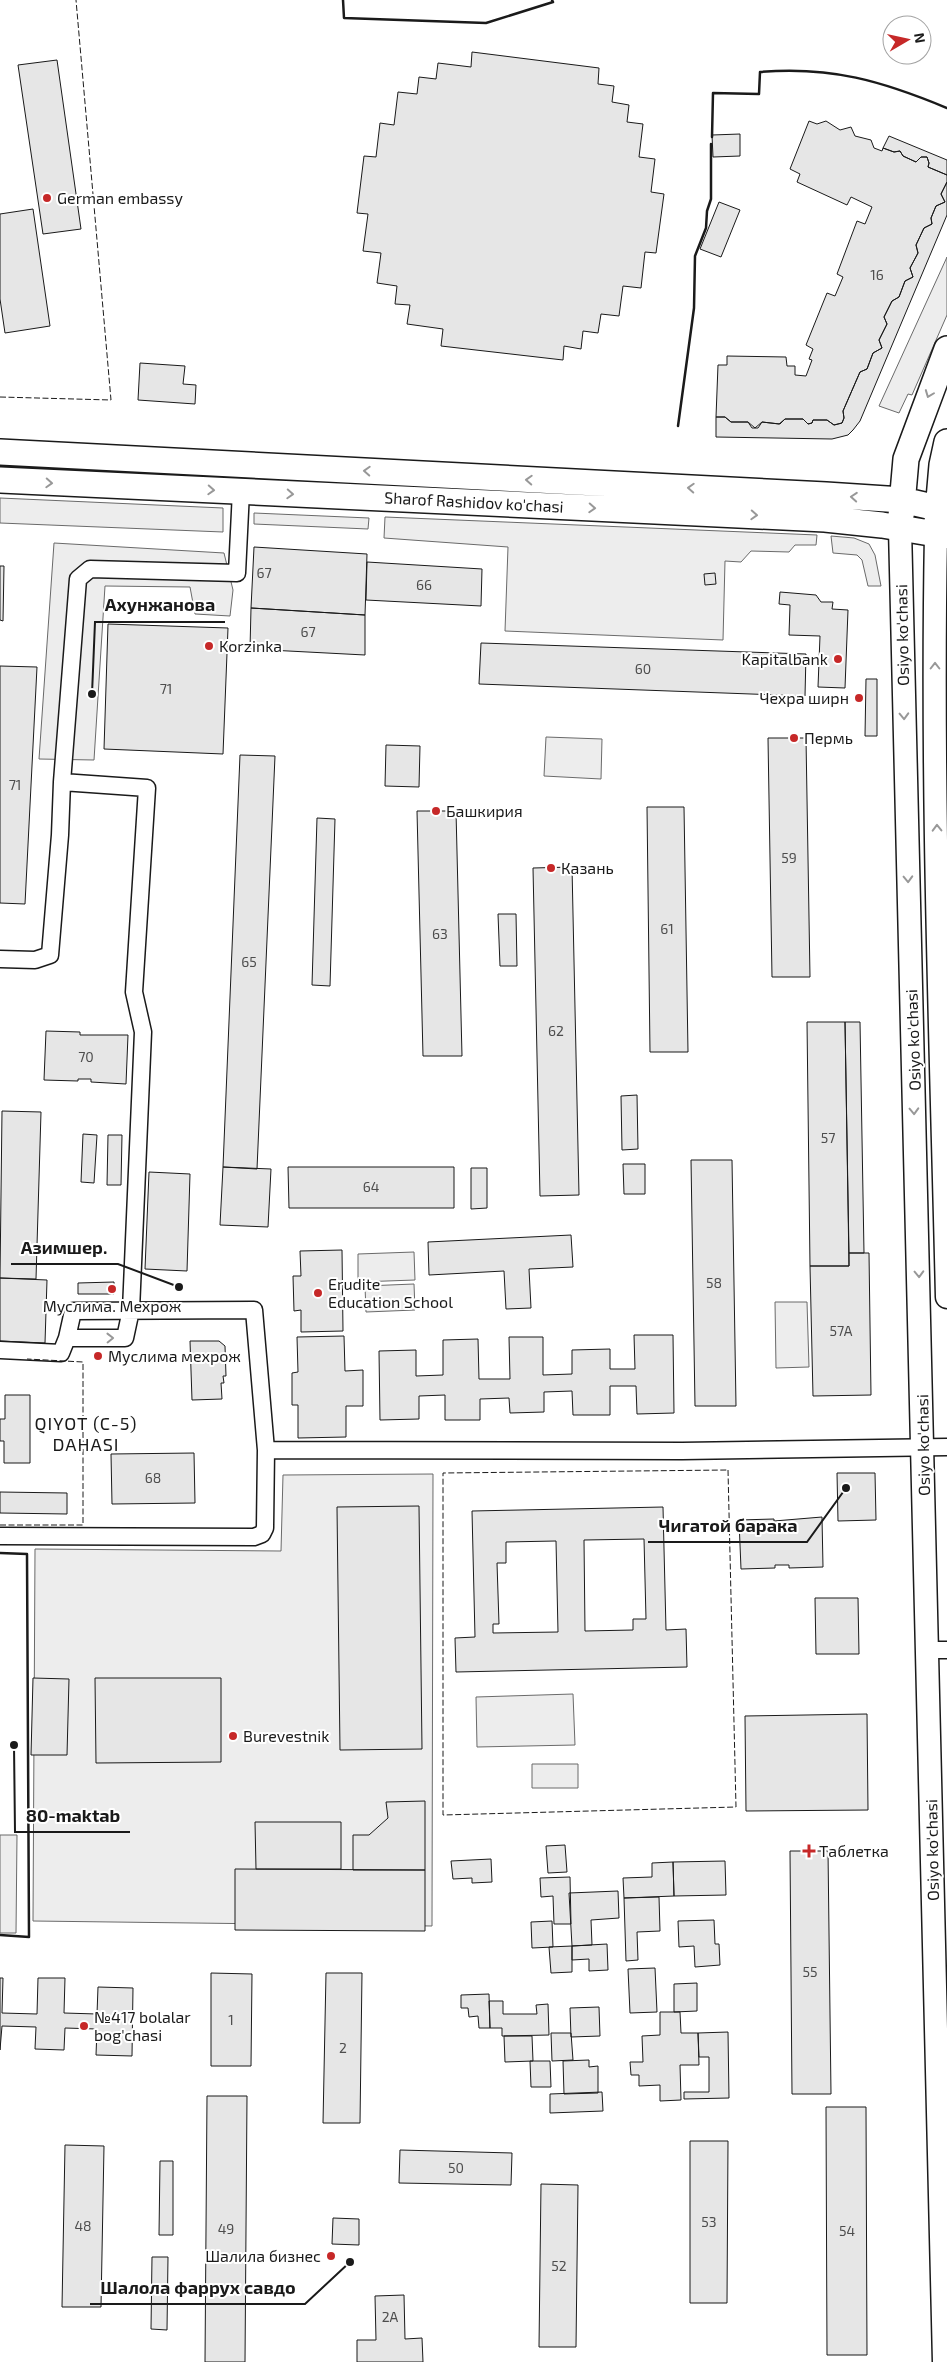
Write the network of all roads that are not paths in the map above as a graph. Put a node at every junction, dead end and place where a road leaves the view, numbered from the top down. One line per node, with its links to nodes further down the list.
1 (947, 349): 7 (main road, one-way to 7)
2 (947, 442): 8 (main road)
3 (0, 452): 4 (main road, Sharof Rashidov ko'chasi)
4 (242, 464): 6 (main road); 7 (main road, Sharof Rashidov ko'chasi, one-way to 4)
5 (0, 480): 6 (main road, Sharof Rashidov ko'chasi, one-way to 6)
6 (241, 491): 9 (main road, Sharof Rashidov ko'chasi, one-way to 9); 11 (street)
7 (902, 500): 8 (main road, Sharof Rashidov ko'chasi); 9 (main road)
8 (942, 509): 10 (main road)
9 (900, 528): 10 (main road, Sharof Rashidov ko'chasi); 18 (main road, Osiyo ko'chasi, one-way to 18)
10 (942, 536): 13 (main road, Osiyo ko'chasi, one-way to 10)
11 (62, 782): 12 (street); 14 (street)
12 (0, 960)
13 (947, 1297)
14 (131, 1310): 15 (street); 15 (street, one-way to 14); 19 (street)
15 (67, 1338): 16 (street)
16 (0, 1350)
17 (947, 1447): 18 (street)
18 (923, 1448): 19 (street); 21 (main road, Osiyo ko'chasi)
19 (266, 1450): 20 (street)
20 (0, 1536)
21 (937, 1650): 22 (main road, Osiyo ko'chasi)
22 (944, 2362)

